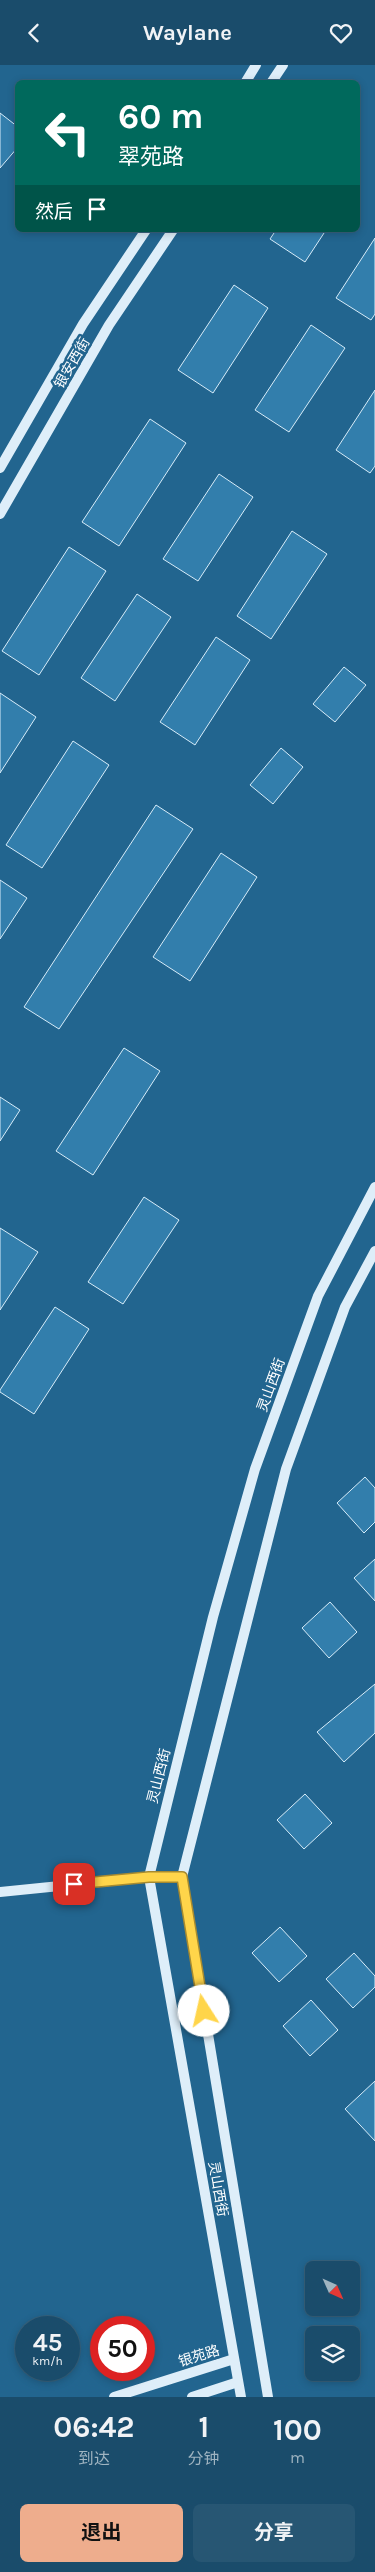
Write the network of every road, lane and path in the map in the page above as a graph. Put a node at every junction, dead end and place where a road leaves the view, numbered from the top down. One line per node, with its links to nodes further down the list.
1 (256, 65): 3 (main road)
2 (283, 65): 4 (main road)
3 (247, 80)
4 (274, 80)
5 (145, 232): 7 (main road, 银安西街)
6 (172, 232): 8 (main road, 银安西街)
7 (0, 468)
8 (0, 514)
9 (375, 1187): 11 (main road, 灵山西街)
10 (375, 1251): 12 (main road, 灵山西街)
11 (149, 1877): 12 (main road); 13 (main road); 14 (main road, 灵山西街)
12 (182, 1877): 19 (main road, 灵山西街)
13 (0, 1892)
14 (234, 2359): 15 (main road, 灵山西街); 16 (main road, 银苑路)
15 (238, 2382): 17 (main road); 18 (main road, 灵山西街)
16 (114, 2397)
17 (192, 2397)
18 (241, 2397)
19 (268, 2397)

